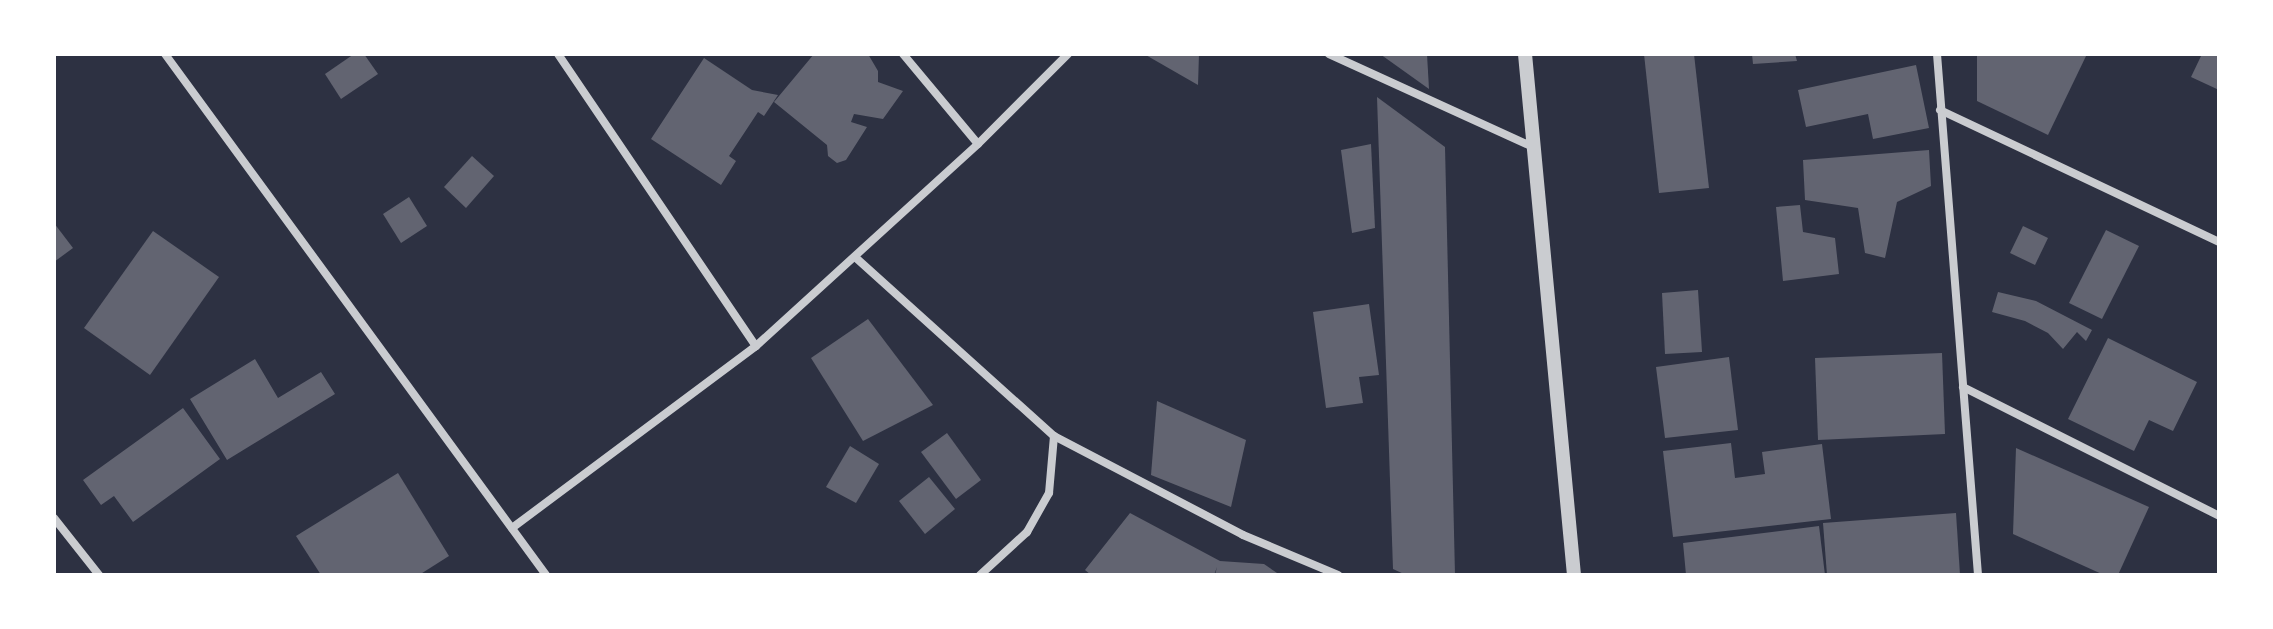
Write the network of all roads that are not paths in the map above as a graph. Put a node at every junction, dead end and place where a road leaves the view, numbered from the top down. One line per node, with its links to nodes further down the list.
1 (166, 54): 18 (street)
2 (558, 54): 13 (street)
3 (903, 54): 9 (street)
4 (1068, 54): 9 (street)
5 (1329, 54): 10 (street)
6 (1525, 54): 10 (street)
7 (1937, 54): 8 (street)
8 (1940, 110): 11 (street); 14 (street)
9 (978, 144): 12 (street)
10 (1533, 147): 23 (street)
11 (2219, 242)
12 (855, 257): 13 (street); 15 (street)
13 (756, 346): 18 (street)
14 (1963, 387): 16 (street); 24 (street)
15 (1054, 436): 21 (street); 22 (street)
16 (2219, 516)
17 (54, 518): 19 (street)
18 (512, 528): 20 (street)
19 (99, 575)
20 (546, 575)
21 (980, 575)
22 (1338, 575)
23 (1574, 575)
24 (1978, 575)

